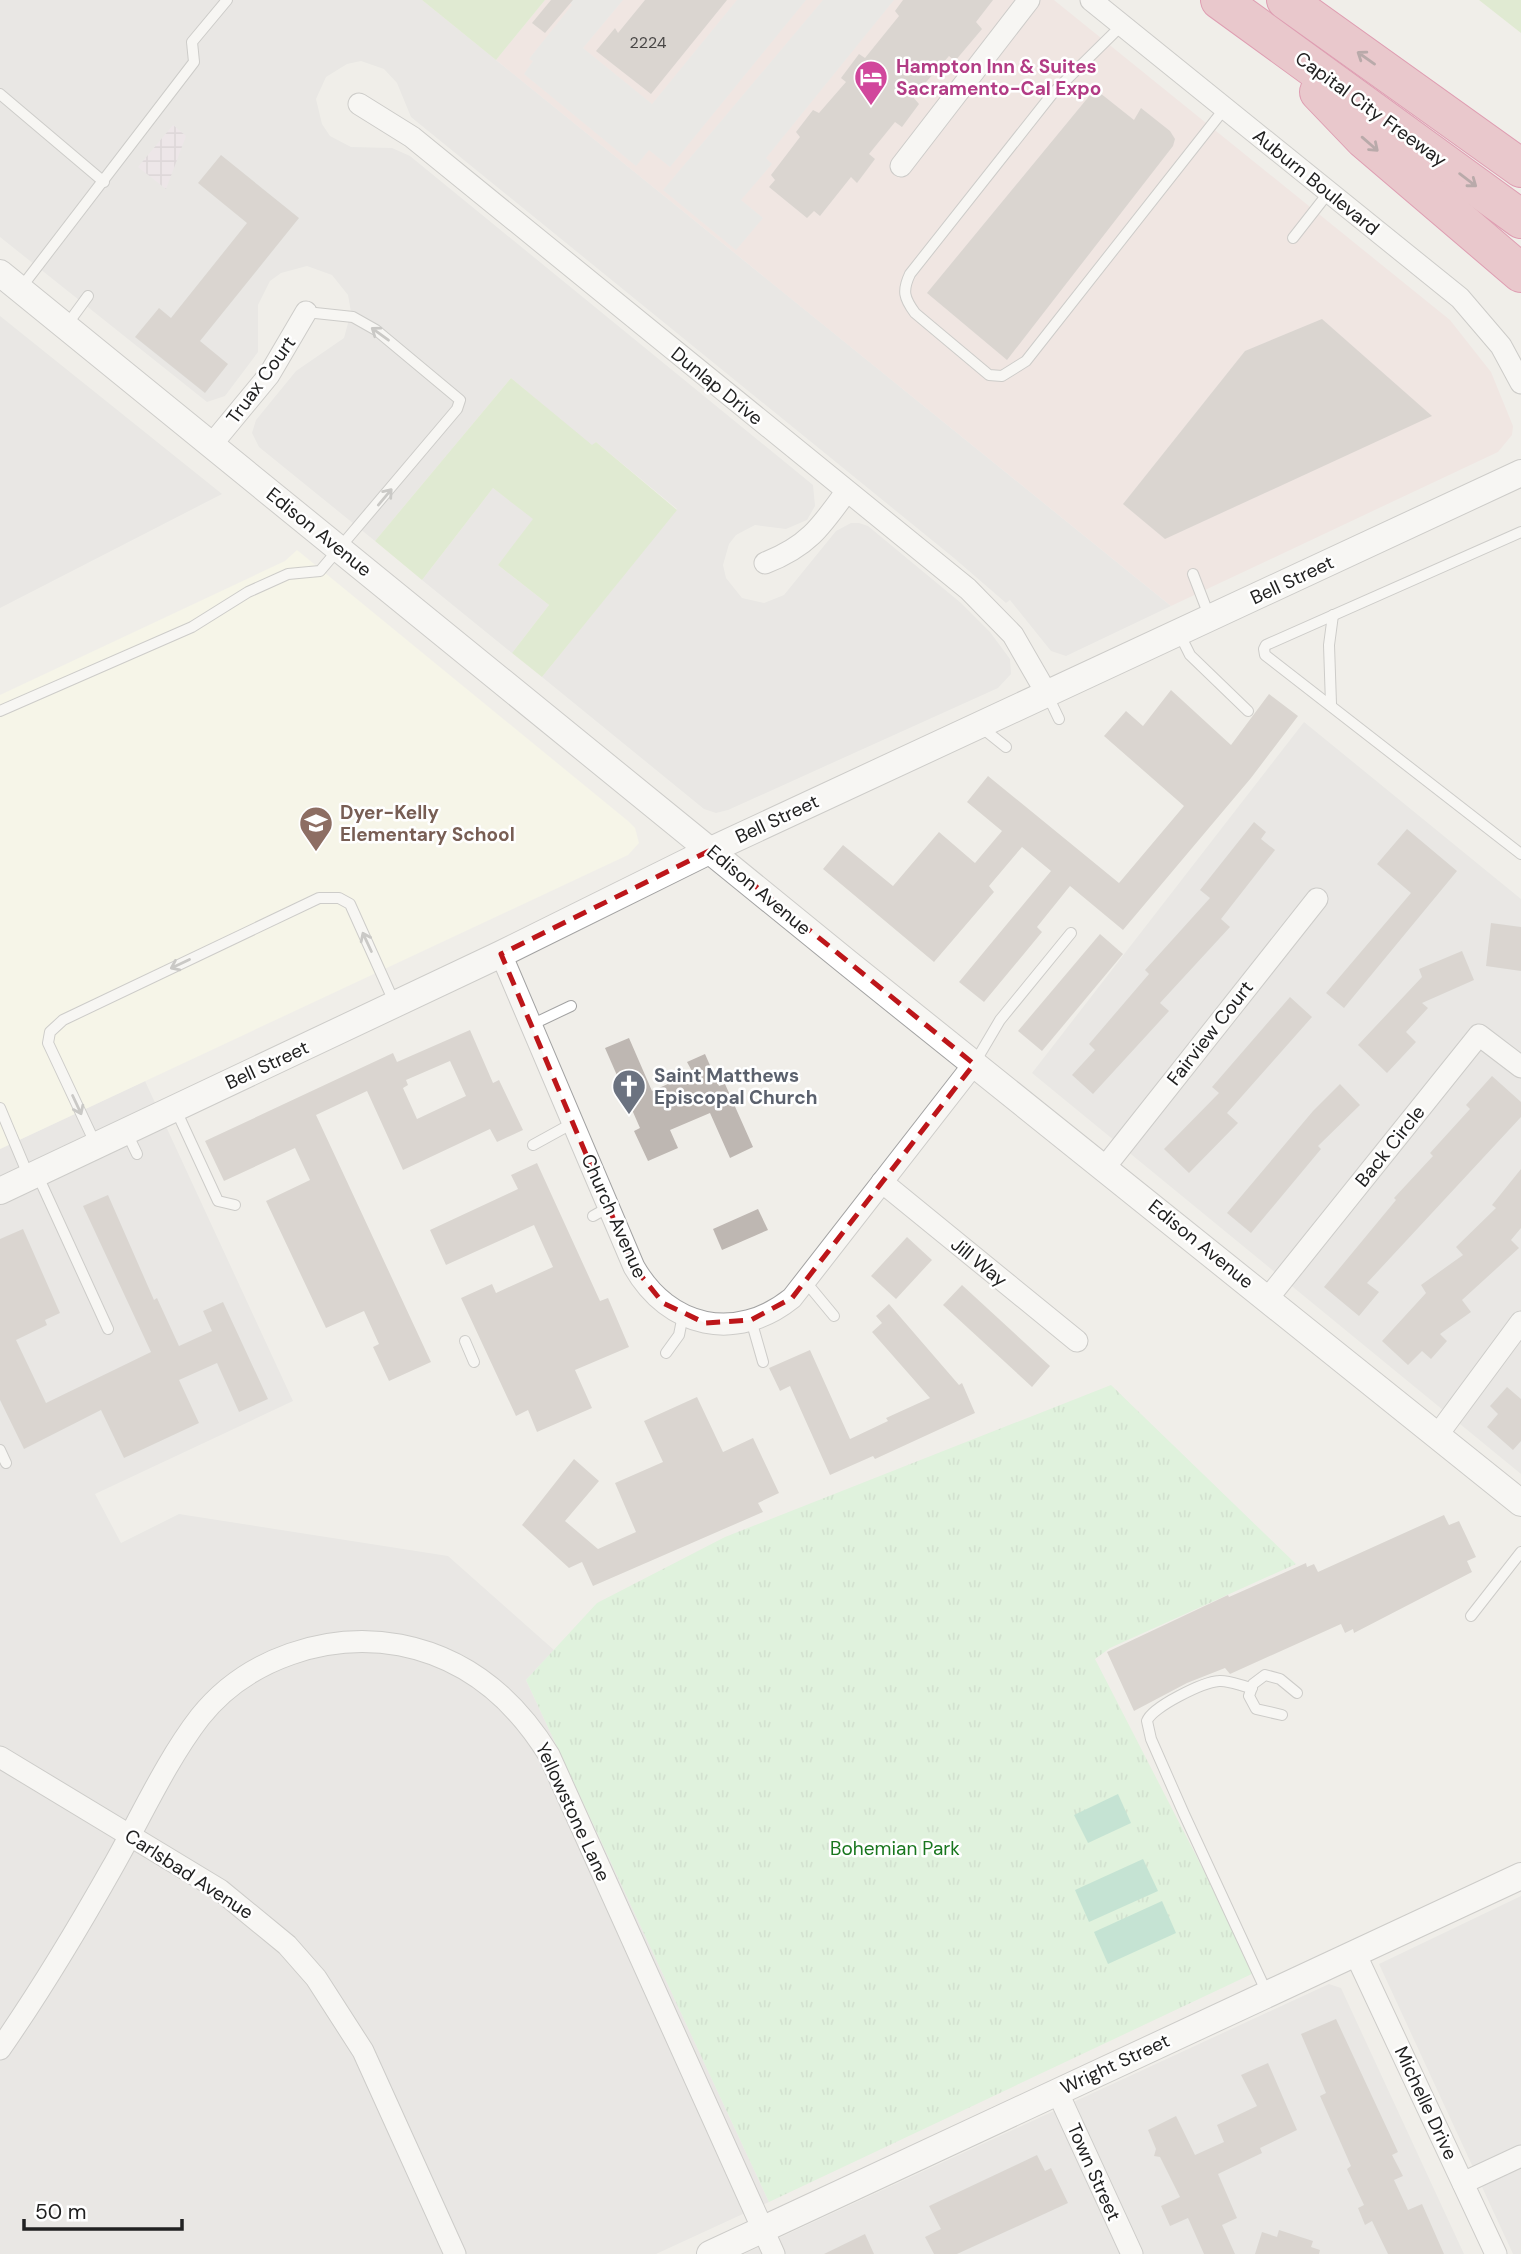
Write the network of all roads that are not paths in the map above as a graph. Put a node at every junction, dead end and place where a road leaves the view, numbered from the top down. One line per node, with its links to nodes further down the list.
1 (227, 0): 13 (lane)
2 (1028, 0): 11 (street)
3 (1091, 0): 6 (street, Auburn Boulevard)
4 (1220, 0): 7 (highway, Capital City Freeway)
5 (1286, 0): 12 (highway, Capital City Freeway, one-way to 5)
6 (1122, 25): 10 (street, Auburn Boulevard); 10 (lane)
7 (1274, 40): 15 (highway, Capital City Freeway, one-way to 15); 17 (highway, one-way to 17)
8 (0, 94): 13 (lane)
9 (359, 104): 25 (street, Dunlap Drive)
10 (1225, 108): 14 (street, Auburn Boulevard)
11 (901, 166)
12 (1521, 168)
13 (104, 181): 18 (lane)
14 (1329, 192): 16 (lane); 22 (street, Auburn Boulevard)
15 (1521, 219)
16 (1293, 237)
17 (1521, 272)
18 (10, 281): 21 (street, Edison Avenue)
19 (88, 296): 21 (lane)
20 (306, 312): 23 (street, Truax Court); 27 (lane, one-way to 20)
21 (66, 326): 23 (street, Edison Avenue)
22 (1521, 383)
23 (212, 444): 27 (street, Edison Avenue)
24 (1521, 473): 31 (street, Bell Street)
25 (846, 492): 28 (street); 33 (street, Dunlap Drive)
26 (1521, 532): 30 (lane)
27 (341, 549): 35 (lane); 40 (street, Edison Avenue)
28 (765, 564)
29 (1193, 574): 31 (lane)
30 (1333, 615): 34 (lane); 34 (lane)
31 (1210, 618): 32 (street, Bell Street)
32 (1179, 633): 33 (street, Bell Street); 36 (lane)
33 (1047, 694): 37 (lane); 38 (street, Bell Street)
34 (1331, 704): 41 (lane)
35 (0, 710)
36 (1248, 711)
37 (1059, 719)
38 (979, 725): 39 (lane); 40 (street, Bell Street)
39 (1006, 747)
40 (711, 849): 44 (street, Bell Street); 48 (street, Edison Avenue)
41 (1521, 854)
42 (1317, 899): 55 (street, Fairview Court)
43 (1071, 933): 48 (lane)
44 (501, 954): 45 (street, Bell Street); 47 (street, Church Avenue)
45 (396, 1004): 51 (street, Bell Street); 54 (lane, one-way to 54)
46 (571, 1006): 47 (lane)
47 (531, 1025): 52 (street, Church Avenue)
48 (974, 1064): 55 (street, Edison Avenue); 57 (street, Church Avenue)
49 (1521, 1067): 61 (street, Back Circle)
50 (0, 1108): 56 (lane)
51 (175, 1108): 54 (street, Bell Street); 59 (lane)
52 (573, 1123): 53 (lane); 62 (street, Church Avenue)
53 (533, 1145)
54 (96, 1146): 56 (street, Bell Street)
55 (1105, 1167): 61 (street, Edison Avenue)
56 (33, 1175): 58 (street, Bell Street); 66 (lane)
57 (882, 1182): 60 (street, Church Avenue); 68 (street, Jill Way)
58 (0, 1191)
59 (235, 1205)
60 (805, 1282): 63 (lane); 64 (street, Church Avenue)
61 (1268, 1298): 72 (street, Edison Avenue)
62 (683, 1315): 64 (street, Church Avenue); 69 (lane)
63 (834, 1316)
64 (751, 1320): 71 (lane)
65 (1521, 1322): 72 (street)
66 (108, 1329)
67 (465, 1341): 70 (lane)
68 (1077, 1341)
69 (666, 1353)
70 (474, 1362)
71 (763, 1362)
72 (1436, 1437): 75 (street, Edison Avenue)
73 (0, 1450): 74 (lane)
74 (6, 1463)
75 (1521, 1503)
76 (1521, 1552): 77 (lane)
77 (1471, 1616)
78 (1252, 1688): 79 (lane); 80 (lane); 85 (lane)
79 (1297, 1693)
80 (1282, 1715)
81 (0, 1757): 82 (street, Carlsbad Avenue)
82 (130, 1835): 86 (street, Yellowstone Lane); 90 (street, Yellowstone Lane); 91 (street, Carlsbad Avenue)
83 (1521, 1876): 84 (street, Wright Street)
84 (1355, 1953): 85 (street, Wright Street); 89 (street, Michelle Drive)
85 (1267, 1994): 87 (street, Wright Street)
86 (0, 2049)
87 (1057, 2091): 90 (street, Wright Street); 94 (street, Town Street)
88 (1521, 2156): 89 (street)
89 (1464, 2183): 95 (street, Michelle Drive)
90 (763, 2229): 92 (street, Wright Street); 93 (street, Yellowstone Lane)
91 (455, 2254)
92 (710, 2254)
93 (774, 2254)
94 (1132, 2254)
95 (1496, 2254)

